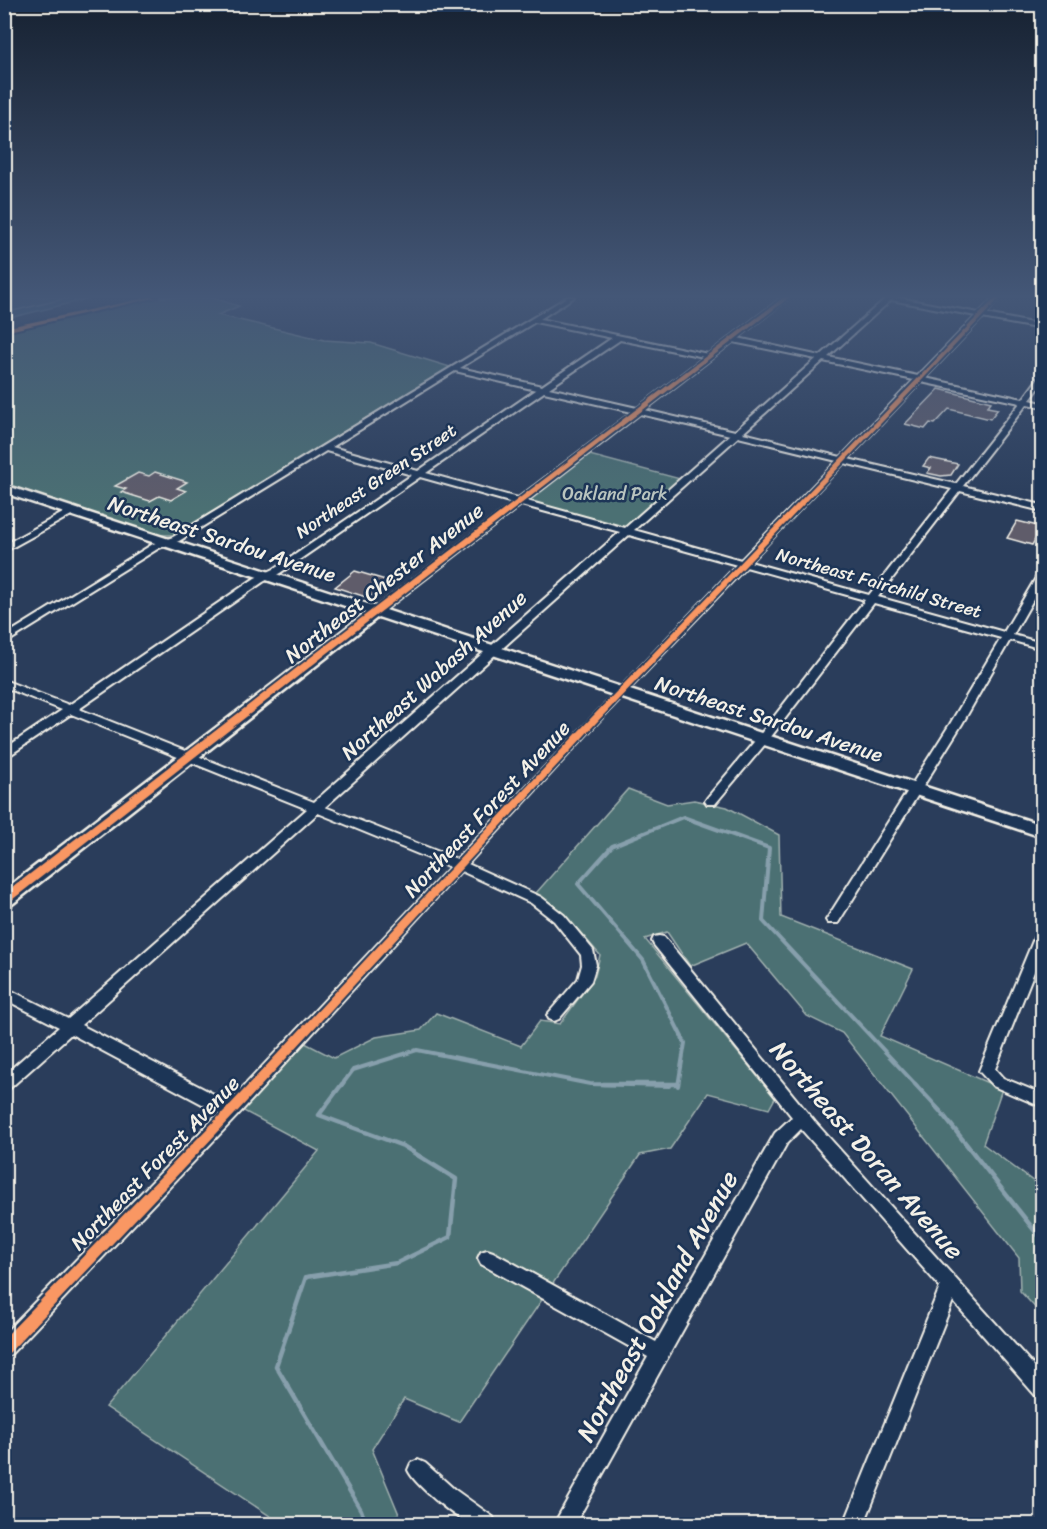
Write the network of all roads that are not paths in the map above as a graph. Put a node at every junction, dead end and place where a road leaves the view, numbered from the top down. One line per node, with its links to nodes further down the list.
1 (574, 368): 9 (street, Northeast Green Street)
2 (692, 368): 12 (street, Northeast Chester Avenue)
3 (809, 368): 13 (street, Northeast Wabash Avenue)
4 (868, 368): 8 (street)
5 (931, 368): 8 (street, Northeast Forest Avenue)
6 (455, 369): 9 (street); 14 (street)
7 (1042, 379): 10 (street)
8 (920, 380): 10 (street); 15 (street, Northeast Forest Avenue)
9 (542, 390): 12 (street); 16 (street, Northeast Green Street)
10 (1026, 402): 11 (street); 17 (street)
11 (1042, 405)
12 (637, 411): 13 (street); 19 (street, Northeast Chester Avenue)
13 (736, 434): 15 (street); 22 (street, Northeast Wabash Avenue)
14 (326, 448): 16 (street, Northeast Fairchild Street); 23 (street)
15 (844, 460): 17 (street); 25 (street, Northeast Forest Avenue)
16 (420, 473): 19 (street, Northeast Fairchild Street); 26 (street, Northeast Green Street)
17 (958, 488): 20 (street); 28 (street)
18 (4, 489): 21 (main road, Northeast Sardou Avenue)
19 (521, 500): 22 (street, Northeast Fairchild Street); 29 (street, Northeast Chester Avenue)
20 (1042, 508)
21 (72, 511): 23 (main road, Northeast Sardou Avenue); 24 (street)
22 (628, 530): 25 (street, Northeast Fairchild Street); 33 (street, Northeast Wabash Avenue)
23 (166, 543): 26 (main road, Northeast Sardou Avenue); 31 (street)
24 (4, 549)
25 (745, 563): 28 (street, Northeast Fairchild Street); 35 (street, Northeast Forest Avenue)
26 (267, 576): 29 (main road, Northeast Sardou Avenue); 36 (street, Northeast Green Street)
27 (1042, 576): 30 (street)
28 (872, 598): 30 (street, Northeast Fairchild Street); 37 (street)
29 (376, 612): 33 (main road, Northeast Sardou Avenue); 39 (main road, Northeast Chester Avenue)
30 (1006, 635): 32 (street, Northeast Fairchild Street); 40 (street)
31 (4, 641)
32 (1042, 646)
33 (493, 650): 35 (main road, Northeast Sardou Avenue); 42 (street, Northeast Wabash Avenue)
34 (4, 683): 36 (street)
35 (621, 692): 37 (main road, Northeast Sardou Avenue); 44 (street, Northeast Forest Avenue)
36 (70, 710): 38 (street, Northeast Green Street); 39 (street)
37 (763, 739): 40 (main road, Northeast Sardou Avenue); 41 (street)
38 (4, 755)
39 (188, 757): 42 (street); 45 (main road, Northeast Chester Avenue)
40 (914, 788): 43 (main road, Northeast Sardou Avenue); 46 (street)
41 (711, 801)
42 (316, 809): 44 (street); 51 (street, Northeast Wabash Avenue)
43 (1042, 831)
44 (459, 864): 50 (street); 54 (street, Northeast Forest Avenue)
45 (4, 900)
46 (833, 920)
47 (1042, 936): 53 (street)
48 (659, 941): 55 (street, Northeast Doran Avenue)
49 (4, 992): 51 (street)
50 (554, 1014)
51 (70, 1026): 52 (street, Northeast Wabash Avenue); 54 (street)
52 (4, 1085)
53 (1042, 1101)
54 (231, 1111): 58 (street, Northeast Forest Avenue)
55 (801, 1118): 57 (street, Northeast Doran Avenue); 59 (street, Northeast Oakland Avenue)
56 (487, 1258): 59 (street)
57 (950, 1285): 60 (street, Northeast Doran Avenue); 64 (street)
58 (4, 1348)
59 (658, 1353): 63 (street, Northeast Oakland Avenue)
60 (1042, 1388)
61 (418, 1470): 62 (street)
62 (486, 1524)
63 (564, 1524)
64 (854, 1524)

